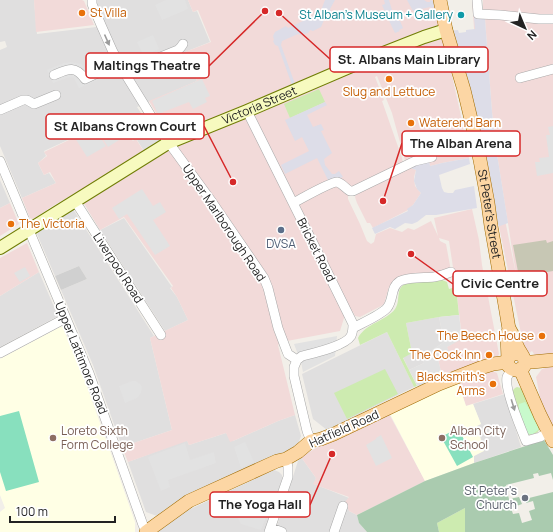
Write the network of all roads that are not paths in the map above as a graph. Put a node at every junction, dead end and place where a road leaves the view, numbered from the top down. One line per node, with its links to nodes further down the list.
1 (92, 0): 7 (street, Upper Marlborough Road, one-way to 7)
2 (440, 0): 5 (main road, St Peter's Street)
3 (477, 0): 4 (street)
4 (553, 19)
5 (446, 30): 14 (main road, Victoria Street); 29 (main road, St Peter's Street)
6 (183, 44): 9 (street)
7 (119, 64): 9 (street, Upper Marlborough Road); 10 (street)
8 (553, 69): 11 (street)
9 (124, 72): 15 (street, Upper Marlborough Road)
10 (54, 75)
11 (520, 78)
12 (56, 95): 13 (street)
13 (0, 110)
14 (247, 111): 15 (main road, Victoria Street); 19 (street, Bricket Road)
15 (168, 143): 18 (main road, Victoria Street); 27 (street, Upper Marlborough Road)
16 (432, 157): 19 (street)
17 (1, 165): 20 (street, Upper Lattimore Road)
18 (75, 201): 20 (main road, Victoria Street); 25 (street, Liverpool Road)
19 (293, 203): 24 (street, Bricket Road)
20 (28, 230): 21 (main road, Victoria Street); 23 (street, Upper Lattimore Road)
21 (0, 248)
22 (452, 272): 24 (street)
23 (66, 318): 26 (street); 35 (street, Upper Lattimore Road)
24 (353, 328): 27 (street)
25 (161, 335)
26 (0, 353)
27 (297, 360): 31 (street)
28 (553, 360): 29 (main road, Hatfield Road)
29 (516, 363): 30 (main road, St Peter's Street); 30 (street, St Peter's Street, one-way to 30); 31 (main road, Hatfield Road)
30 (551, 436)
31 (311, 441): 32 (main road, Hatfield Road)
32 (286, 459): 34 (street); 35 (main road, Hatfield Road)
33 (344, 506): 37 (street)
34 (270, 530): 36 (street)
35 (147, 532)
36 (282, 532)
37 (334, 532)

